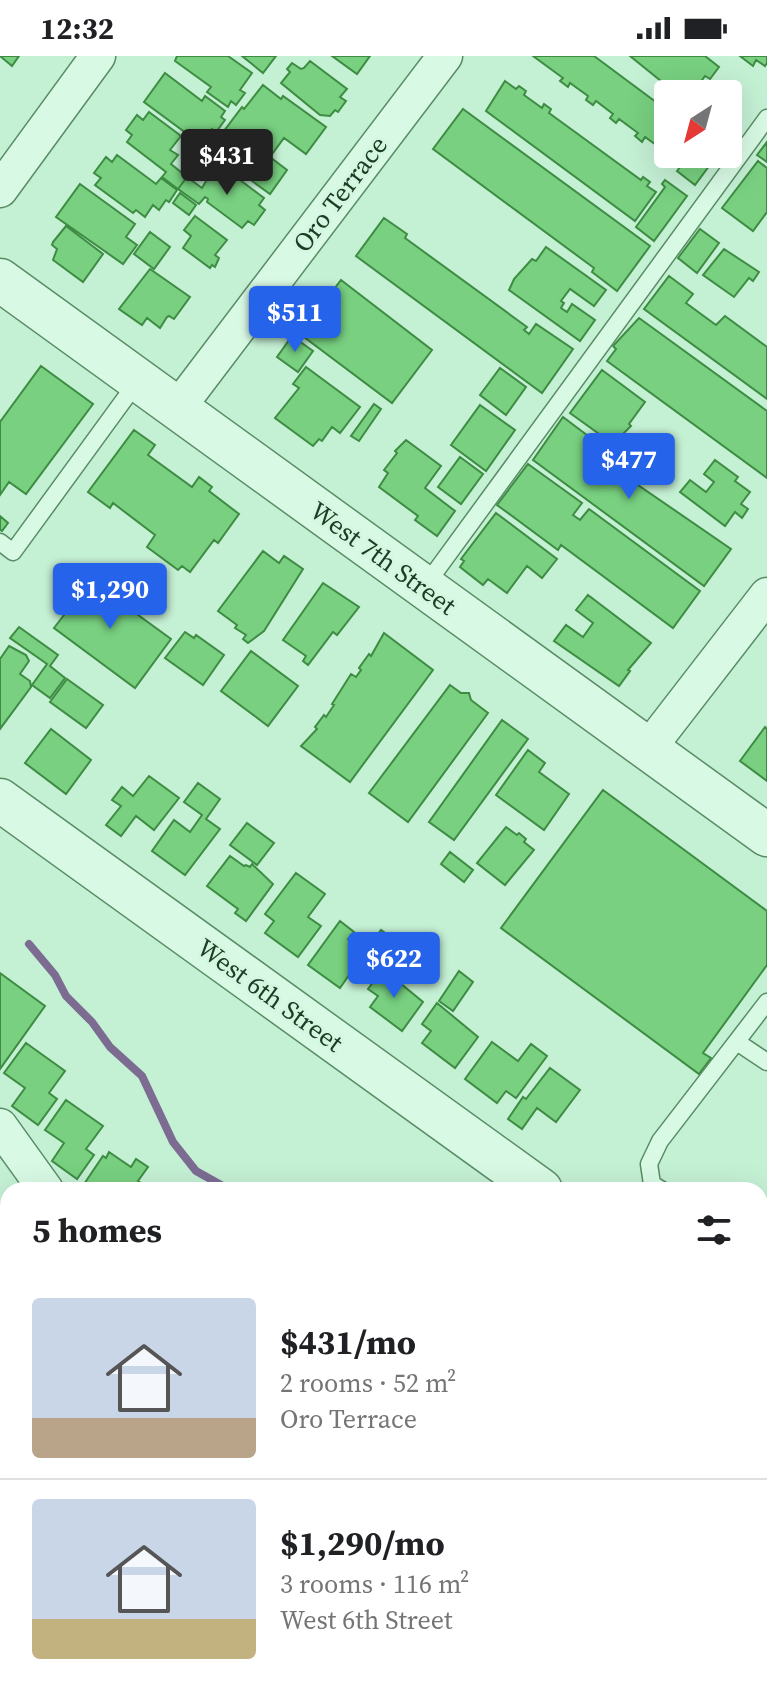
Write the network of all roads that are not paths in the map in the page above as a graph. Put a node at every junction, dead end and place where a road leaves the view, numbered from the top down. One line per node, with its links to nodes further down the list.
1 (98, 56): 4 (street)
2 (445, 56): 7 (street, Oro Terrace)
3 (767, 118): 9 (lane)
4 (0, 190)
5 (0, 280): 6 (street, West 7th Street)
6 (138, 381): 7 (street, West 7th Street); 8 (lane)
7 (177, 409): 9 (street, West 7th Street)
8 (0, 542)
9 (424, 588): 11 (street, West 7th Street)
10 (767, 595): 11 (street)
11 (648, 749): 13 (street, West 7th Street)
12 (0, 800): 19 (street, West 6th Street)
13 (767, 835)
14 (767, 1002): 15 (lane)
15 (737, 1042): 16 (lane); 20 (lane)
16 (767, 1062)
17 (0, 1126): 18 (street)
18 (40, 1182)
19 (530, 1182)
20 (652, 1182)

